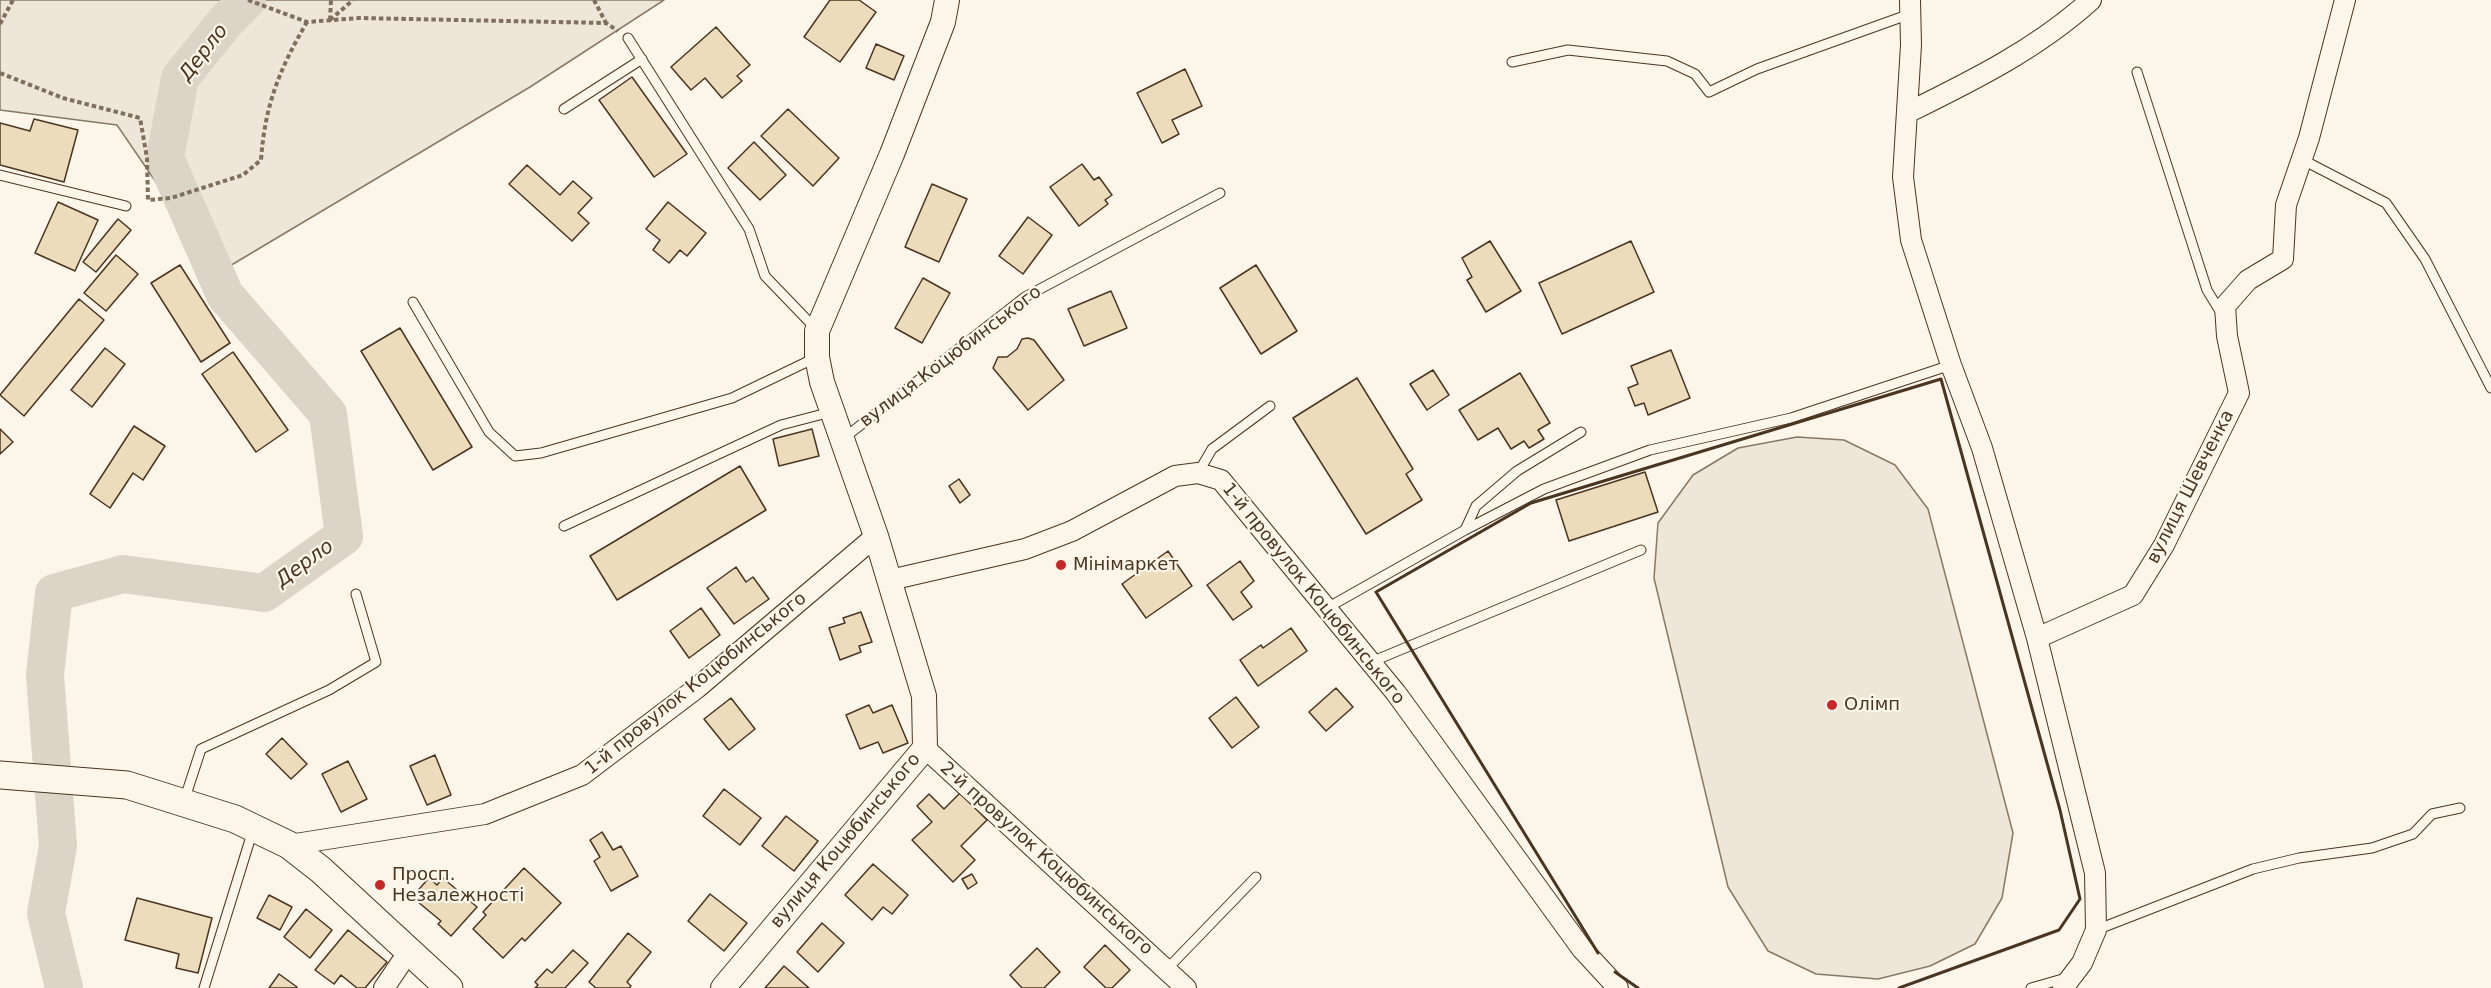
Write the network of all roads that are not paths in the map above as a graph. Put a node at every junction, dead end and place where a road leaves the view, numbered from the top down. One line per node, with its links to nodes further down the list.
1 (947, 0): 17 (street, вулиця Коцюбинського)
2 (2091, 0): 10 (street)
3 (2345, 0): 11 (street)
4 (1910, 7): 7 (lane); 10 (street)
5 (628, 38): 6 (lane)
6 (642, 59): 9 (lane); 17 (lane)
7 (1512, 62)
8 (2138, 72): 16 (lane)
9 (564, 109)
10 (1907, 113): 19 (street)
11 (2301, 159): 16 (street); 20 (lane)
12 (0, 175): 14 (lane)
13 (1220, 193): 24 (lane, вулиця Коцюбинського)
14 (126, 206)
15 (413, 302): 18 (lane)
16 (2226, 320): 33 (street, вулиця Шевченка)
17 (817, 331): 18 (street, вулиця Коцюбинського)
18 (816, 357): 22 (street, вулиця Коцюбинського)
19 (1951, 365): 27 (lane); 33 (street)
20 (2491, 387)
21 (1270, 406): 25 (lane)
22 (833, 411): 24 (street, вулиця Коцюбинського); 26 (lane)
23 (1581, 432): 27 (lane)
24 (843, 439): 28 (street, вулиця Коцюбинського)
25 (1198, 473): 30 (street); 32 (street, 1-й провулок Коцюбинського)
26 (564, 526)
27 (1465, 530): 32 (lane)
28 (876, 536): 30 (street, вулиця Коцюбинського); 40 (street, 1-й провулок Коцюбинського)
29 (1641, 550): 34 (lane)
30 (890, 580): 35 (street, вулиця Коцюбинського)
31 (356, 594): 37 (lane)
32 (1327, 608): 34 (street, 1-й провулок Коцюбинського)
33 (2037, 638): 42 (street)
34 (1371, 662): 51 (street, 1-й провулок Коцюбинського)
35 (925, 748): 44 (street, 2-й провулок Коцюбинського); 49 (street, вулиця Коцюбинського)
36 (0, 775): 37 (main road)
37 (183, 803): 39 (main road)
38 (2460, 808): 42 (lane)
39 (254, 828): 40 (main road); 46 (lane)
40 (289, 844): 43 (main road)
41 (1256, 877): 44 (lane, 2-й провулок Коцюбинського)
42 (2096, 930): 45 (street)
43 (409, 951): 47 (street); 48 (main road)
44 (1167, 969): 50 (street, 2-й провулок Коцюбинського)
45 (2067, 982): 52 (lane)
46 (204, 988)
47 (384, 988)
48 (449, 988)
49 (723, 988)
50 (1186, 988)
51 (1618, 988)
52 (2031, 988)

